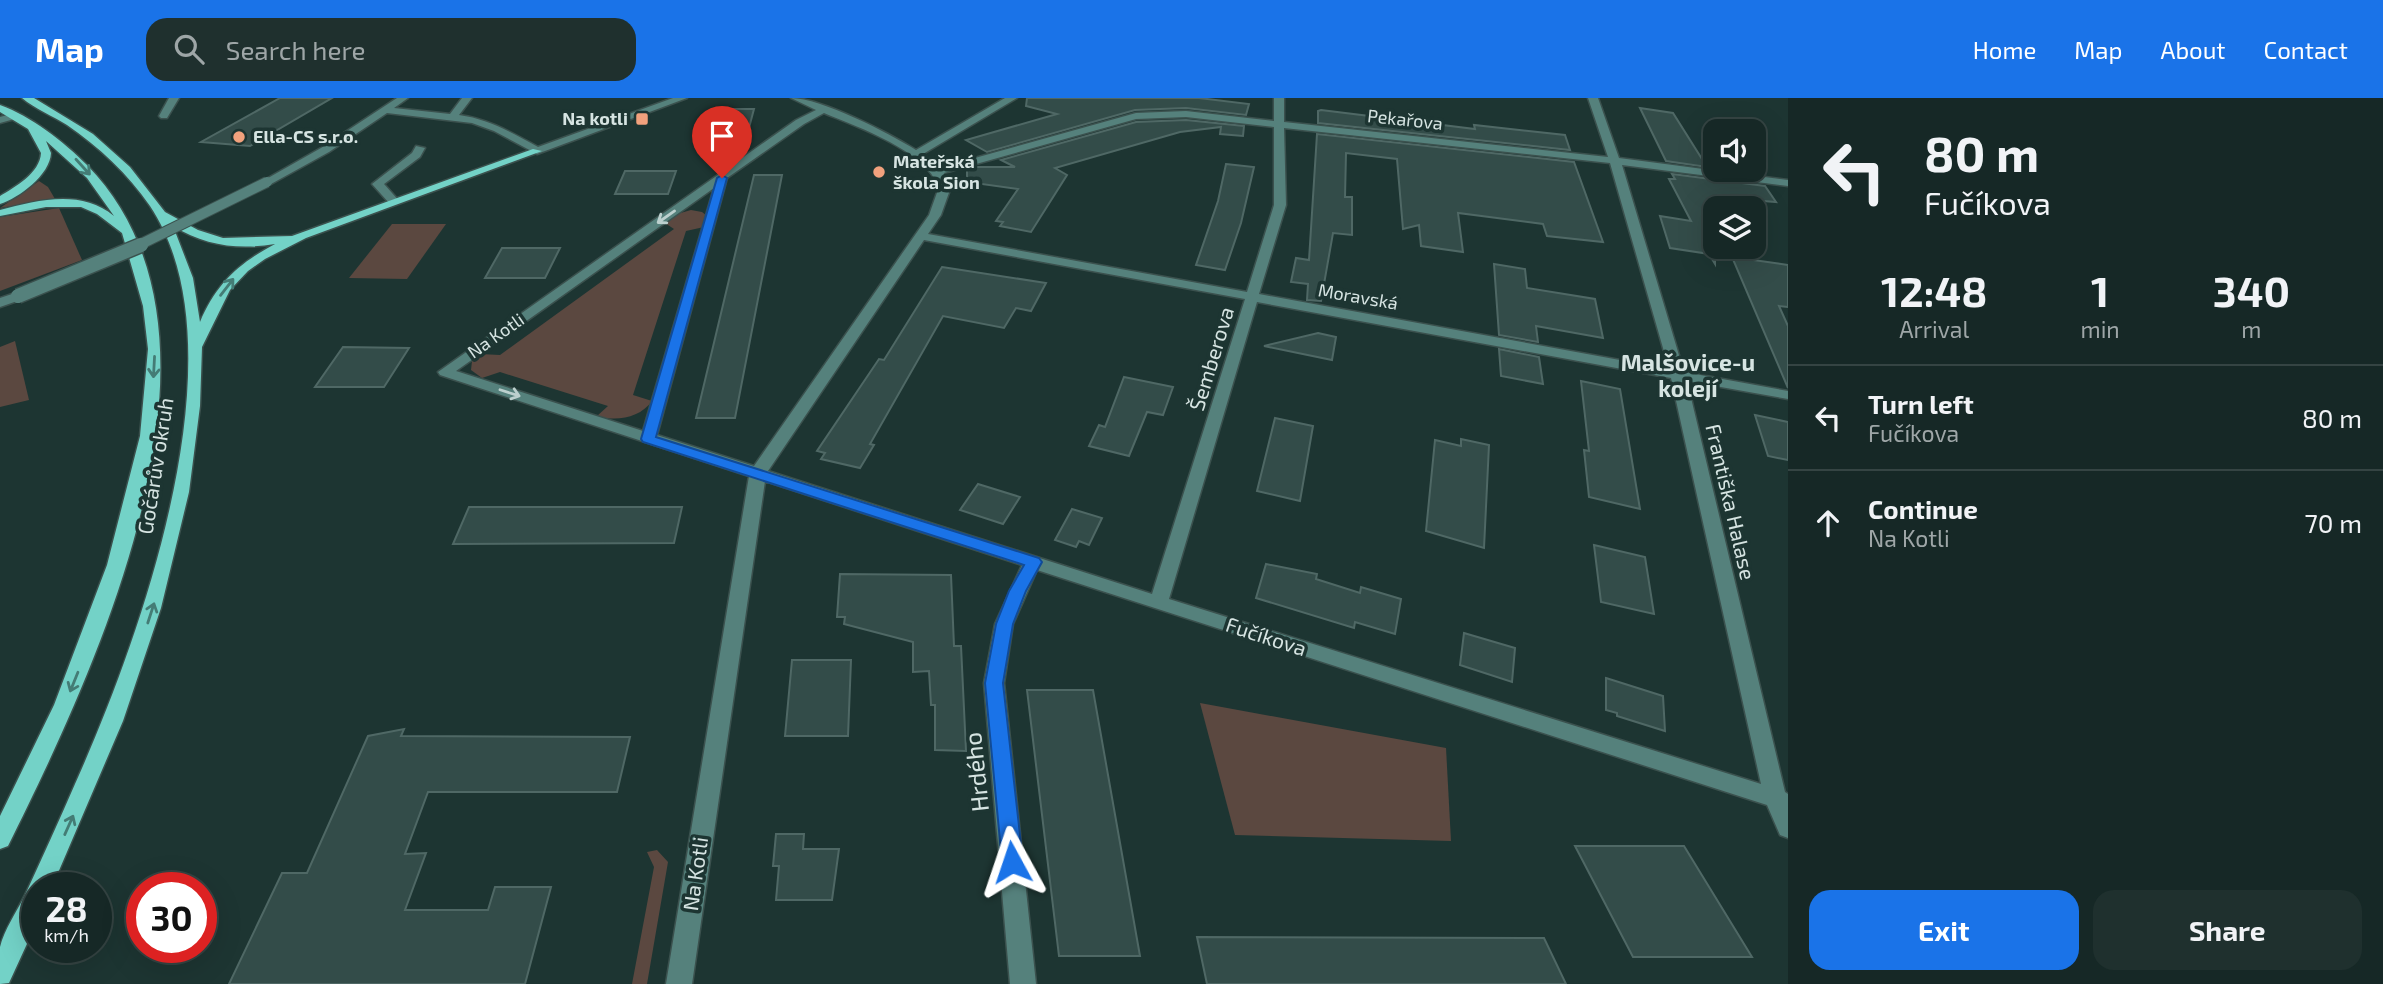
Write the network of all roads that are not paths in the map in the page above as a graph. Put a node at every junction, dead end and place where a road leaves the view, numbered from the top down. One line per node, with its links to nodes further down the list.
1 (27, 98): 28 (main road, Gočárův okruh)
2 (174, 98): 14 (street)
3 (402, 98): 11 (street)
4 (467, 98): 15 (street)
5 (682, 98): 20 (street)
6 (796, 98): 12 (street)
7 (1012, 98): 21 (street)
8 (1279, 98): 18 (street, Šemberova)
9 (1593, 98): 22 (street, Františka Halase)
10 (0, 108): 13 (main road, Gočárův okruh)
11 (385, 110): 15 (street); 34 (street, bridge)
12 (823, 110): 21 (street); 24 (street, Na Kotli)
13 (15, 116): 16 (street); 17 (main road, Gočárův okruh)
14 (164, 116)
15 (454, 116): 20 (street)
16 (0, 120)
17 (31, 124): 26 (main road); 31 (main road, Gočárův okruh, one-way to 31)
18 (1280, 124): 22 (street, Pekařova); 23 (street, Pekařova); 33 (street, Šemberova)
19 (420, 148): 27 (street)
20 (537, 151): 27 (main road)
21 (918, 153): 23 (street)
22 (1617, 161): 25 (street, Pekařova); 36 (street, Františka Halase)
23 (940, 172): 32 (street, Na Kotli)
24 (722, 178): 38 (street); 38 (street, Na Kotli, one-way to 38)
25 (1788, 183)
26 (0, 201)
27 (394, 202): 30 (main road)
28 (158, 210): 30 (main road); 35 (main road, Gočárův okruh)
29 (0, 213): 31 (main road)
30 (327, 226): 35 (main road, one-way to 30)
31 (129, 234): 44 (main road, Gočárův okruh, one-way to 44)
32 (921, 236): 33 (street, Moravská); 39 (street, Na Kotli)
33 (1252, 297): 36 (street, Moravská); 41 (street, Šemberova)
34 (0, 303)
35 (196, 347): 45 (main road, Gočárův okruh, one-way to 35)
36 (1679, 375): 37 (street, Moravská); 42 (street, Františka Halase)
37 (1788, 395)
38 (648, 439): 39 (street, Na Kotli)
39 (758, 473): 40 (street, Fučíkova); 48 (street, Na Kotli)
40 (1033, 562): 41 (street, Fučíkova); 49 (street, Hrdého)
41 (1159, 603): 42 (street, Fučíkova)
42 (1784, 801): 43 (street, Františka Halase)
43 (1788, 828)
44 (0, 839)
45 (47, 872)
46 (21, 929): 47 (main road)
47 (0, 974)
48 (680, 984)
49 (1023, 984)

